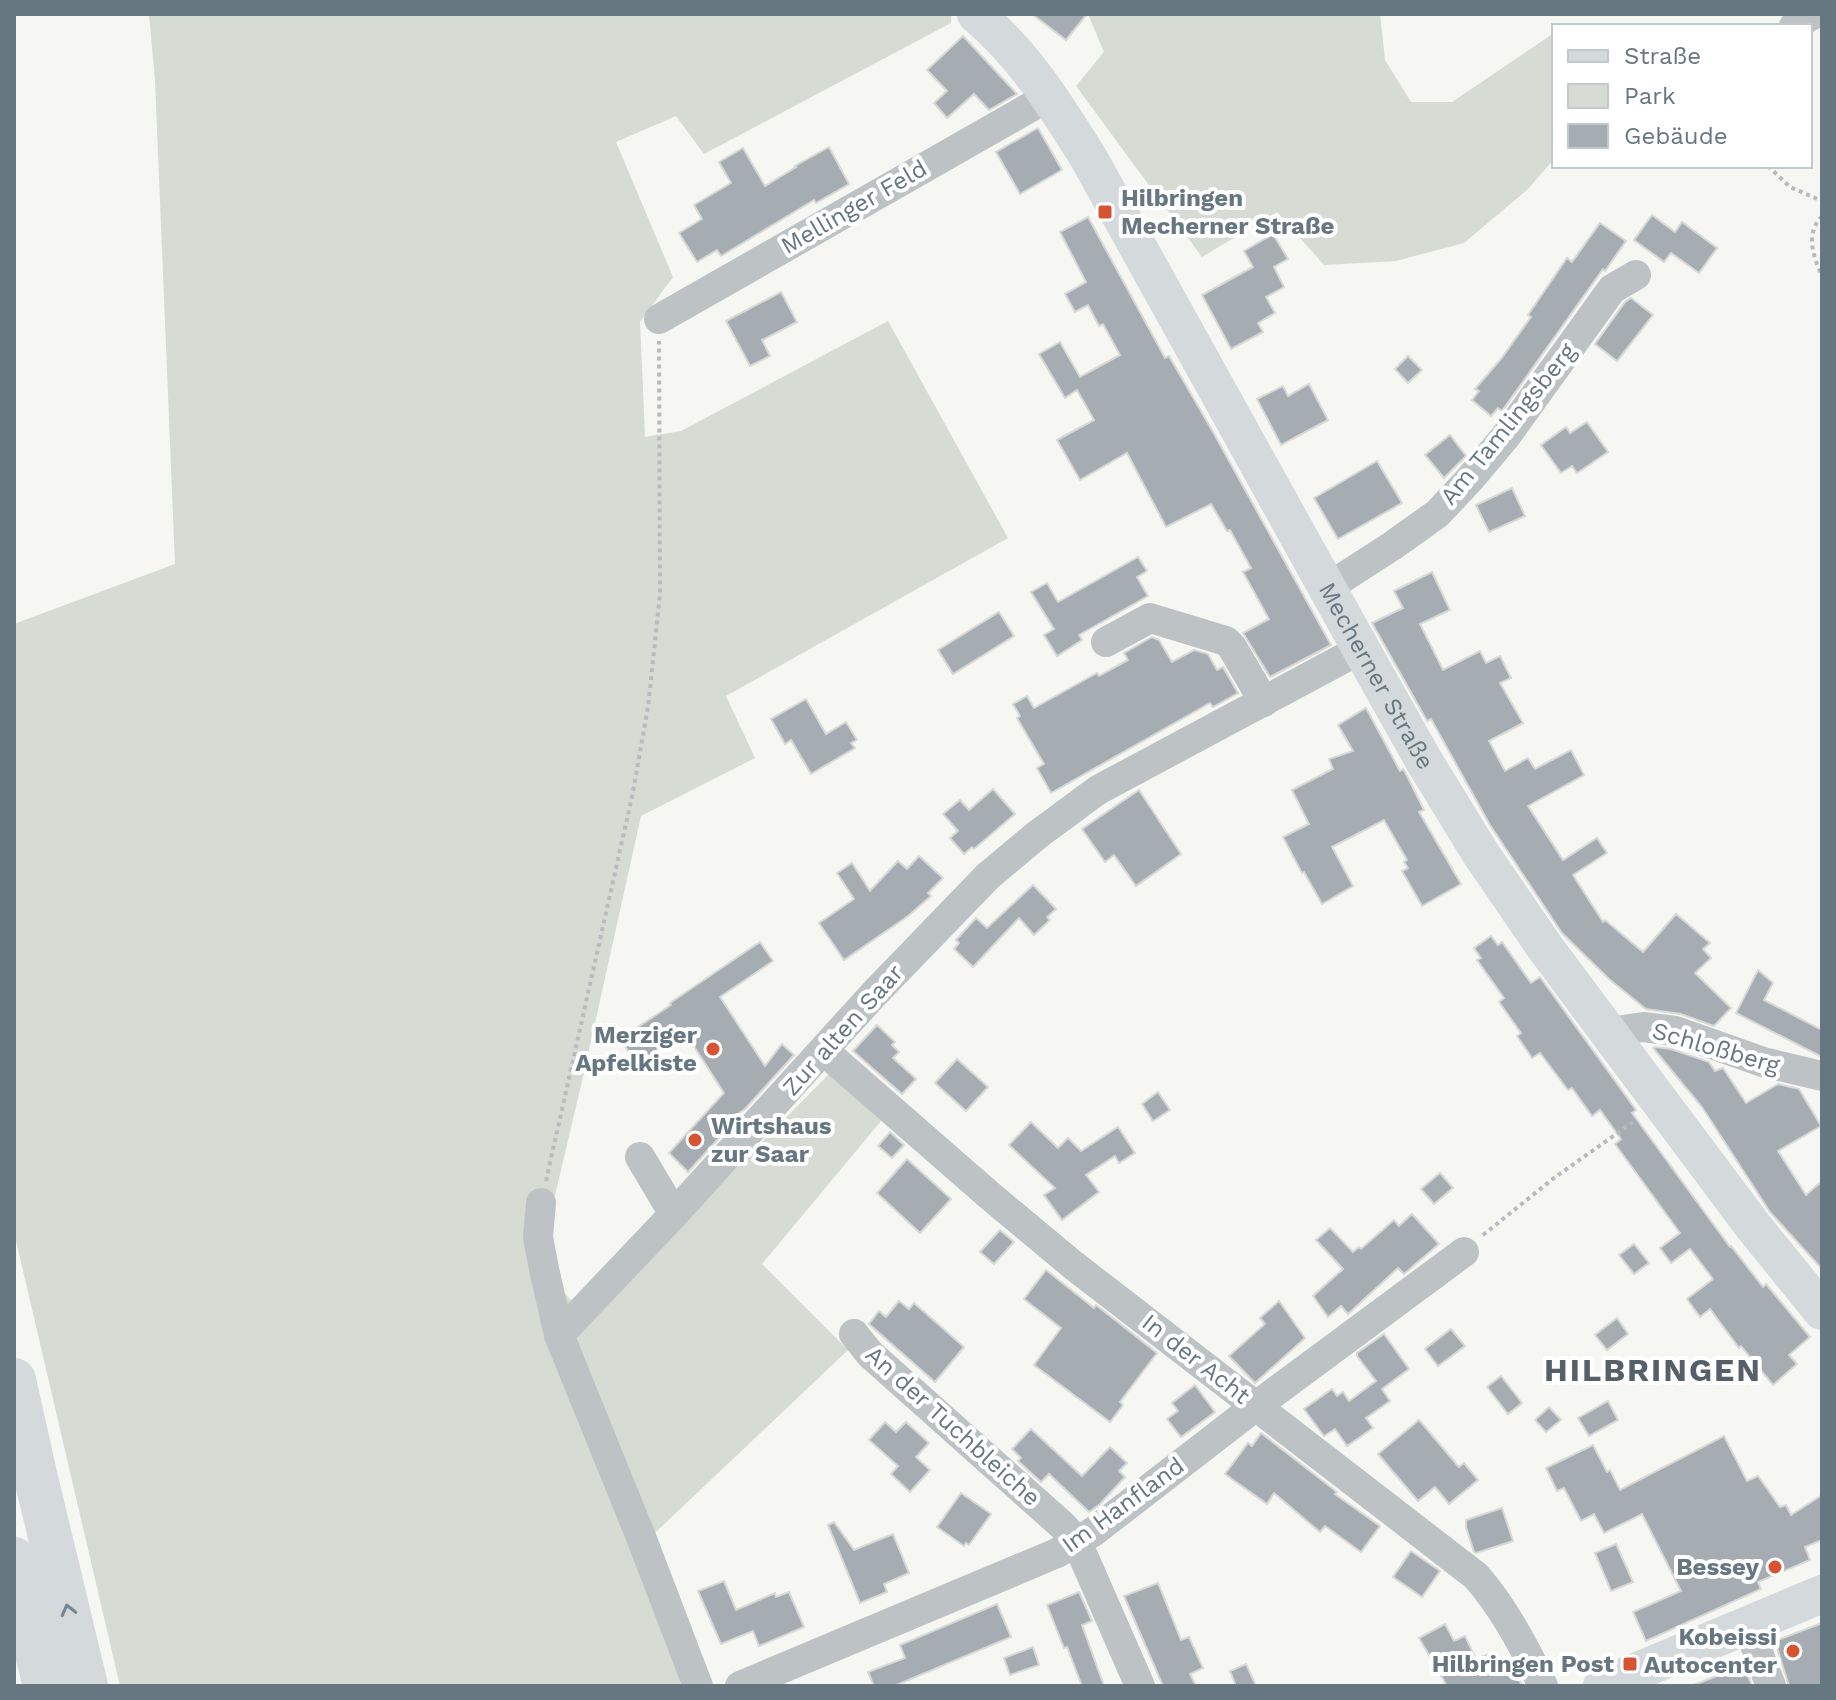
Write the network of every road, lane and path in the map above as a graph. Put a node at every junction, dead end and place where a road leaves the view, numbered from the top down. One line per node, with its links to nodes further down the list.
1 (976, 14): 2 (main road, Mecherner Straße)
2 (1050, 96): 8 (street, Mellinger Feld); 9 (main road, Mecherner Straße)
3 (1770, 168): 4 (path)
4 (1822, 201)
5 (1822, 216): 7 (path)
6 (1636, 275): 9 (street, Am Tamlingsberg)
7 (1822, 276)
8 (659, 319): 18 (path)
9 (1327, 588): 11 (main road, Mecherner Straße)
10 (1106, 642): 12 (street)
11 (1361, 649): 12 (street, Zur alten Saar); 13 (main road, Mecherner Straße)
12 (1264, 702): 14 (street, Zur alten Saar)
13 (1609, 1032): 15 (street, Schloßberg); 16 (main road, Mecherner Straße)
14 (824, 1051): 19 (street, Zur alten Saar); 25 (street, In der Acht)
15 (1822, 1076)
16 (1661, 1103): 20 (path); 21 (main road, Mecherner Straße)
17 (640, 1157): 19 (street)
18 (541, 1203): 23 (street)
19 (674, 1214): 23 (street, Zur alten Saar)
20 (1464, 1252): 25 (street, Im Hanfland)
21 (1822, 1311)
22 (854, 1334): 26 (street, An der Tuchbleiche)
23 (559, 1335): 32 (street)
24 (14, 1380): 31 (highway, one-way to 24)
25 (1256, 1406): 26 (street, Im Hanfland); 35 (street, In der Acht)
26 (1077, 1542): 33 (street, Im Hanfland); 34 (street, An der Tuchbleiche)
27 (14, 1559): 30 (highway)
28 (1822, 1594): 29 (main road)
29 (1747, 1624): 36 (main road); 37 (street)
30 (45, 1686)
31 (86, 1686)
32 (698, 1686)
33 (740, 1686)
34 (1140, 1686)
35 (1543, 1686)
36 (1602, 1686)
37 (1771, 1686)

